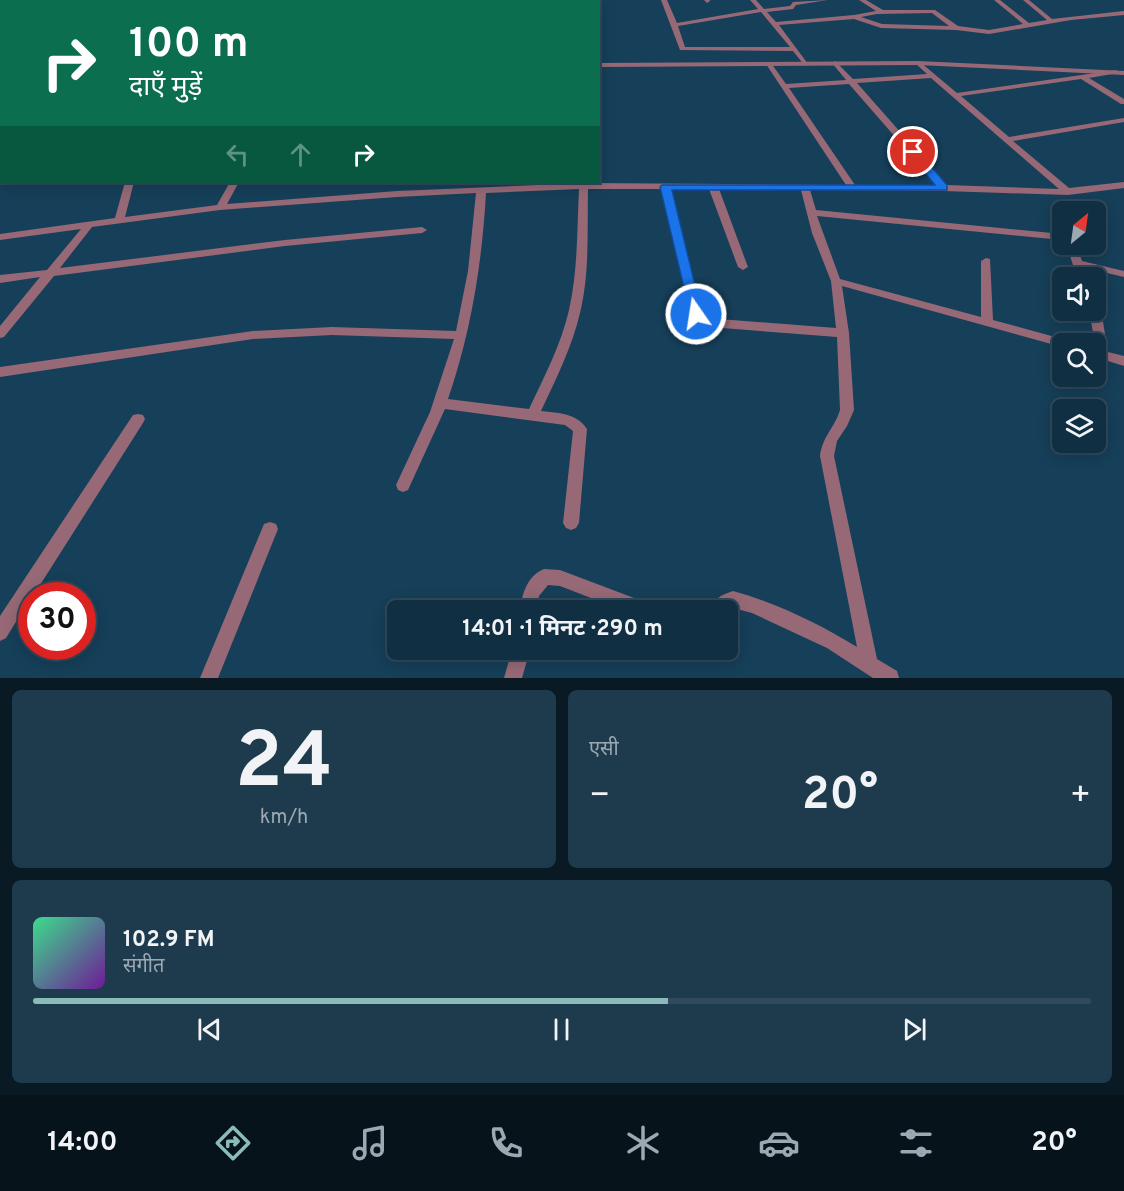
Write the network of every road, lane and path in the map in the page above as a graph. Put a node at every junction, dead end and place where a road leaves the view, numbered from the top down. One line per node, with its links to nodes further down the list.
1 (664, 0): 15 (street)
2 (753, 0): 8 (street)
3 (825, 0): 8 (street)
4 (862, 0): 10 (street)
5 (997, 0): 16 (street)
6 (1026, 0): 13 (street)
7 (927, 6): 9 (street)
8 (760, 11): 14 (street); 15 (street)
9 (933, 11): 10 (street); 17 (street)
10 (882, 12): 12 (street)
11 (1124, 13): 13 (street)
12 (854, 17): 14 (street); 17 (street)
13 (1052, 22): 16 (street)
14 (775, 24): 18 (street)
15 (675, 25): 18 (street)
16 (1029, 26): 17 (street)
17 (956, 28)
18 (797, 52): 22 (street)
19 (835, 63): 20 (street); 22 (street); 27 (street)
20 (918, 63): 24 (street); 25 (street)
21 (769, 64): 22 (street); 23 (street); 28 (street)
22 (805, 64)
23 (600, 65)
24 (1120, 73): 26 (street)
25 (933, 76): 27 (street); 29 (street)
26 (1083, 77): 29 (street); 30 (street)
27 (852, 81): 28 (street); 41 (street)
28 (785, 86): 40 (street)
29 (956, 95): 32 (street)
30 (1124, 102)
31 (1124, 120): 32 (street)
32 (1009, 140): 43 (street)
33 (129, 183): 46 (street)
34 (233, 183): 44 (street)
35 (1124, 185): 43 (street)
36 (584, 186): 38 (street); 42 (street); 69 (street)
37 (804, 186): 39 (street); 40 (street); 45 (street)
38 (666, 187): 39 (street); 61 (street)
39 (713, 187): 53 (street)
40 (854, 188): 41 (street)
41 (944, 188): 43 (street)
42 (481, 191): 44 (street); 63 (street)
43 (1068, 192)
44 (220, 207): 46 (street)
45 (813, 213): 49 (street); 59 (street)
46 (119, 220): 47 (street)
47 (90, 224): 50 (street); 55 (street)
48 (422, 230): 55 (street)
49 (1052, 236)
50 (0, 237)
51 (1073, 255): 54 (street)
52 (986, 261): 60 (street)
53 (743, 267)
54 (1083, 267)
55 (51, 272): 58 (street); 62 (street)
56 (1106, 273): 57 (street)
57 (1124, 274)
58 (0, 279)
59 (836, 281): 60 (street); 61 (street)
60 (987, 322): 64 (street)
61 (843, 333): 79 (street)
62 (0, 334)
63 (462, 335): 67 (street); 68 (street)
64 (1052, 340)
65 (1106, 355): 66 (street)
66 (1124, 361)
67 (0, 372)
68 (441, 403): 69 (street); 71 (street)
69 (533, 414): 72 (street)
70 (138, 419): 77 (street)
71 (404, 485)
72 (571, 523)
73 (270, 529): 80 (street)
74 (530, 600): 75 (street)
75 (616, 600)
76 (738, 601): 79 (street)
77 (0, 632)
78 (518, 660): 81 (street)
79 (869, 663): 82 (street)
80 (209, 678)
81 (513, 678)
82 (890, 678)

